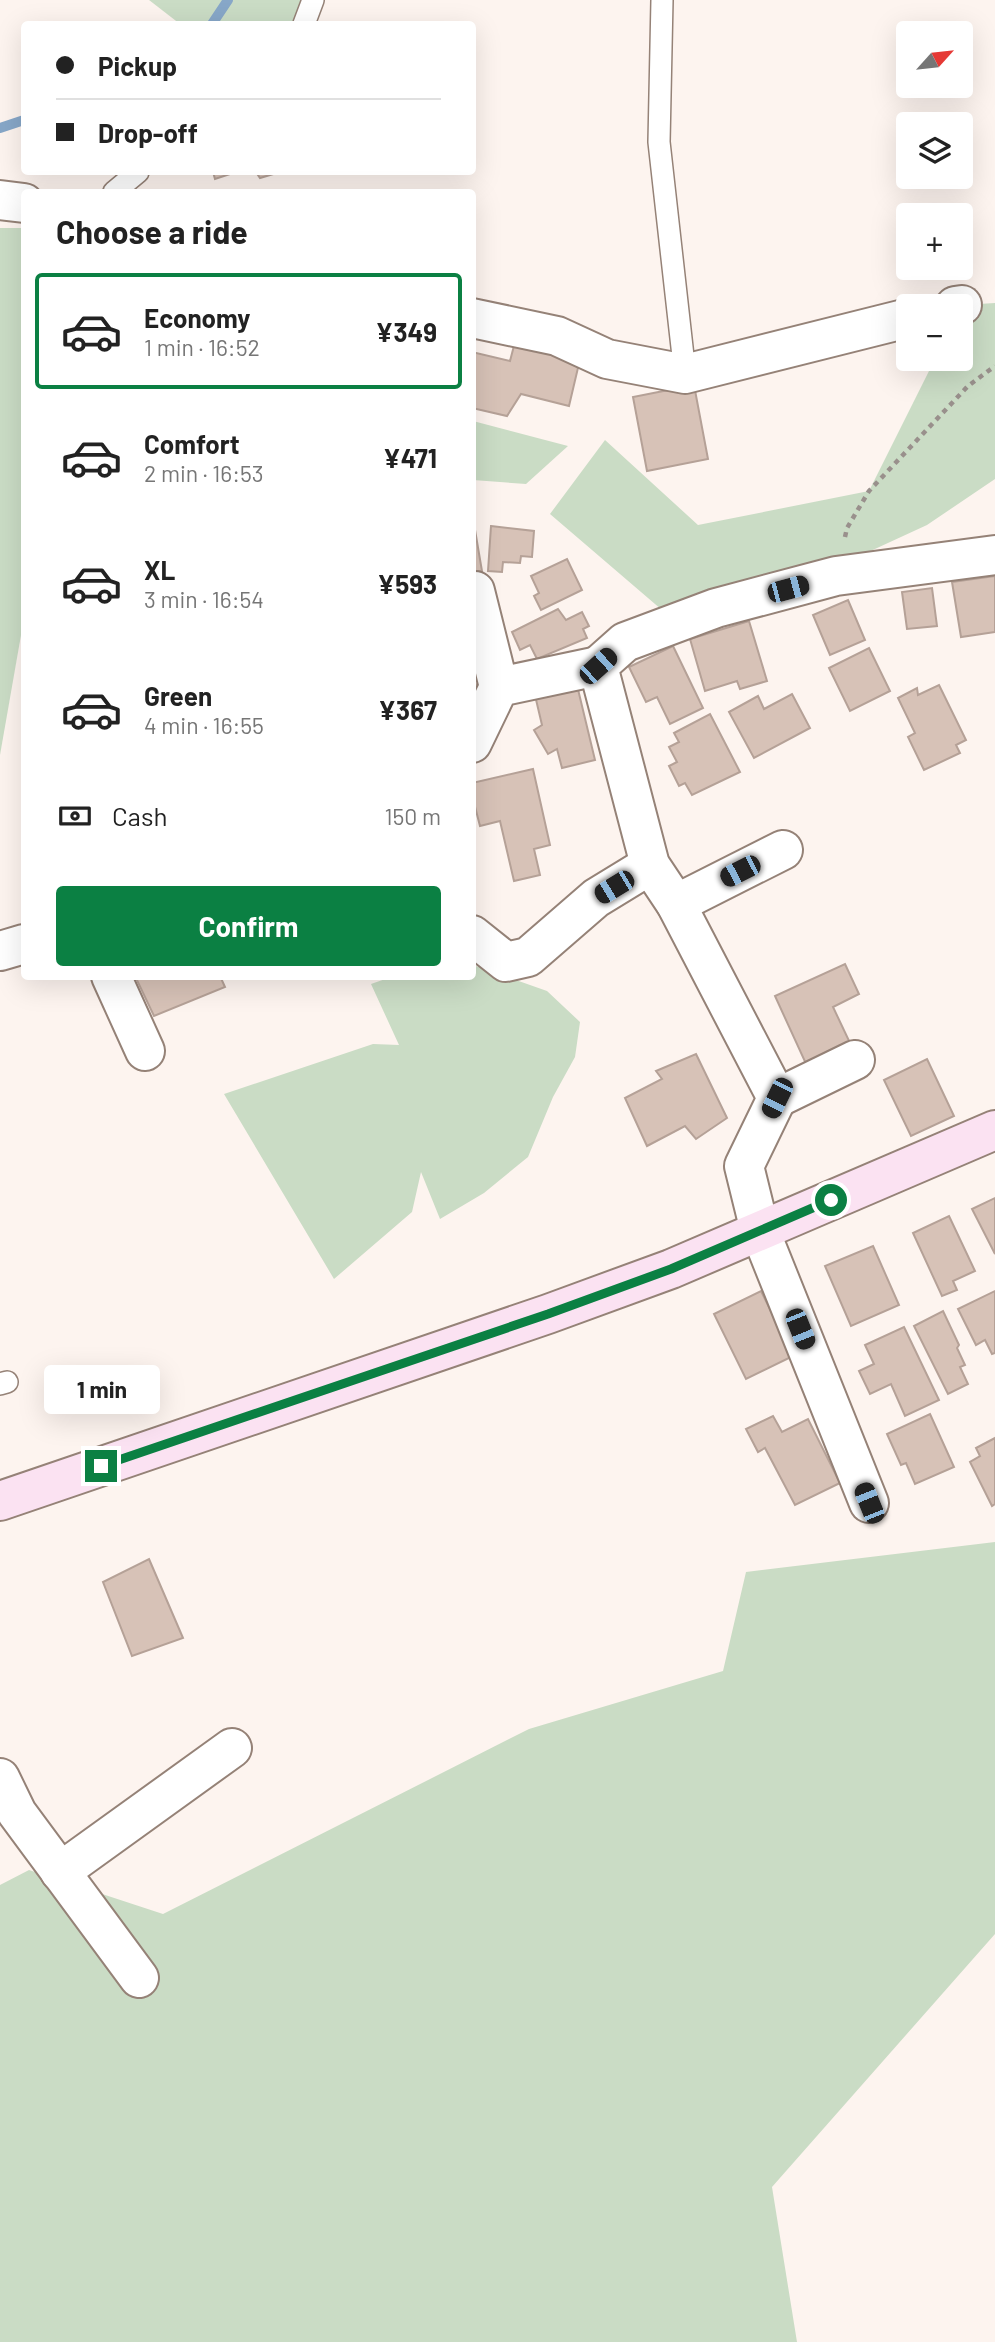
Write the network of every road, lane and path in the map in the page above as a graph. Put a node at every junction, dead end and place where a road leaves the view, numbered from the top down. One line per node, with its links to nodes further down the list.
1 (313, 0): 3 (lane)
2 (662, 0): 11 (lane)
3 (305, 21)
4 (134, 175): 5 (lane)
5 (118, 189)
6 (0, 200): 7 (street)
7 (21, 203)
8 (476, 319): 11 (street)
9 (896, 321): 11 (street)
10 (995, 366): 13 (path)
11 (685, 374)
12 (995, 555): 13 (street)
13 (836, 576): 15 (street)
14 (476, 595): 16 (street)
15 (598, 666): 16 (street); 19 (street)
16 (499, 687): 17 (street)
17 (476, 735)
18 (783, 850): 20 (street)
19 (650, 864): 20 (street); 21 (street)
20 (676, 904): 27 (street)
21 (476, 938)
22 (21, 945): 23 (street)
23 (0, 950)
24 (113, 980): 25 (street)
25 (145, 1051)
26 (855, 1060): 27 (street)
27 (777, 1098): 29 (street)
28 (995, 1130): 29 (street)
29 (760, 1231): 30 (street); 31 (street)
30 (0, 1501)
31 (869, 1503)
32 (232, 1748): 34 (street)
33 (0, 1778): 34 (street)
34 (60, 1872): 35 (street)
35 (139, 1978)

